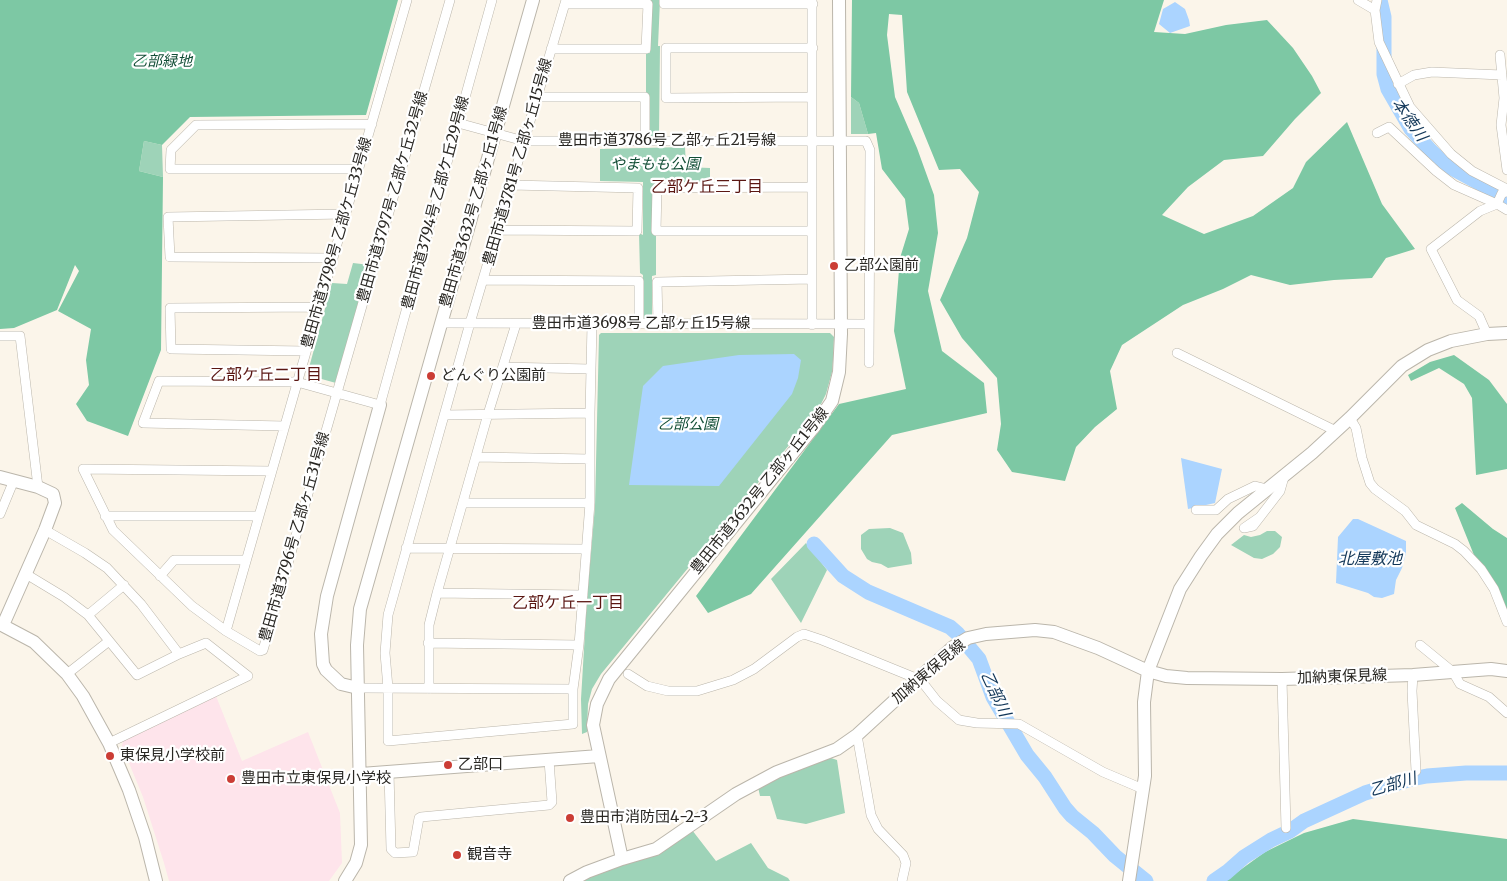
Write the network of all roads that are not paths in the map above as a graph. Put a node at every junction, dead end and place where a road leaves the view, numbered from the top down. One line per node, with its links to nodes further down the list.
1 (407, 0): 20 (street, 豊田市道3798号 乙部ケ丘33号線)
2 (450, 0): 59 (street, 豊田市道3797号 乙部ケ丘32号線)
3 (492, 0): 19 (street, 豊田市道3794号 乙部ケ丘29号線)
4 (533, 0): 21 (street, 豊田市道3632号 乙部ヶ丘1号線)
5 (664, 0): 9 (street)
6 (839, 0): 26 (street, 豊田市道3632号 乙部ヶ丘1号線)
7 (1358, 0): 10 (street)
8 (565, 2): 12 (street, 豊田市道3781号 乙部ヶ丘15号線); 12 (street)
9 (812, 2): 11 (street)
10 (1376, 4): 15 (street)
11 (812, 48): 17 (street); 17 (street)
12 (551, 49): 16 (street, 豊田市道3781号 乙部ヶ丘15号線)
13 (1500, 55): 14 (street)
14 (1502, 74): 15 (street); 18 (street)
15 (1397, 82): 31 (street)
16 (537, 97): 23 (street, 豊田市道3781号 乙部ヶ丘15号線); 24 (street)
17 (812, 97): 25 (street)
18 (1505, 98): 28 (street)
19 (458, 123): 21 (street, 豊田市道3786号 乙部ヶ丘21号線); 60 (street, 豊田市道3794号 乙部ケ丘29号線)
20 (372, 124): 27 (street, 豊田市道3798号 乙部ケ丘33号線); 27 (street)
21 (495, 133): 23 (street, 豊田市道3786号 乙部ヶ丘21号線); 41 (street, 豊田市道3632号 乙部ヶ丘1号線)
22 (1377, 134): 32 (street)
23 (524, 141): 24 (street, 豊田市道3786号 乙部ヶ丘21号線); 29 (street, 豊田市道3781号 乙部ヶ丘15号線)
24 (646, 141): 25 (street, 豊田市道3786号 乙部ヶ丘21号線)
25 (812, 141): 26 (street, 豊田市道3786号 乙部ヶ丘21号線); 30 (street)
26 (840, 141): 47 (street, 豊田市道3786号 乙部ヶ丘21号線); 49 (street, 豊田市道3632号 乙部ヶ丘1号線)
27 (359, 169): 34 (street, 豊田市道3798号 乙部ケ丘33号線)
28 (1507, 170)
29 (511, 185): 35 (street, 豊田市道3781号 乙部ヶ丘15号線); 35 (street)
30 (812, 187): 36 (street); 36 (street)
31 (1505, 191): 32 (street)
32 (1497, 204): 33 (street); 51 (street)
33 (1507, 210)
34 (346, 214): 37 (street, 豊田市道3798号 乙部ケ丘33号線); 37 (street)
35 (498, 230): 39 (street, 豊田市道3781号 乙部ヶ丘15号線)
36 (812, 231): 38 (street)
37 (333, 258): 40 (street, 豊田市道3798号 乙部ケ丘33号線)
38 (812, 279): 46 (street); 48 (street)
39 (483, 280): 42 (street, 豊田市道3781号 乙部ヶ丘15号線); 45 (street)
40 (319, 307): 53 (street, 豊田市道3798号 乙部ケ丘33号線); 53 (street)
41 (441, 323): 42 (street, 豊田市道3698号 乙部ヶ丘15号線); 109 (street, 豊田市道3632号 乙部ヶ丘1号線)
42 (470, 323): 43 (street, 豊田市道3698号 乙部ヶ丘15号線); 63 (street, 豊田市道3781号 乙部ヶ丘15号線)
43 (516, 324): 44 (street, 豊田市道3698号 乙部ヶ丘15号線); 56 (street)
44 (592, 324): 45 (street, 豊田市道3698号 乙部ヶ丘15号線); 57 (street)
45 (639, 324): 46 (street, 豊田市道3698号 乙部ヶ丘15号線)
46 (658, 324): 48 (street, 豊田市道3698号 乙部ヶ丘15号線)
47 (869, 324): 49 (street, 豊田市道3698号 乙部ヶ丘15号線); 55 (street)
48 (812, 325): 49 (street, 豊田市道3698号 乙部ヶ丘15号線)
49 (840, 325): 116 (street, 豊田市道3632号 乙部ヶ丘1号線)
50 (1507, 333): 51 (street)
51 (1487, 334): 64 (street)
52 (0, 336): 73 (street)
53 (306, 351): 58 (street, 豊田市道3798号 乙部ケ丘33号線)
54 (1177, 353): 66 (street)
55 (869, 363)
56 (503, 367): 57 (street); 62 (street)
57 (590, 369): 61 (street)
58 (297, 382): 59 (street); 65 (street, 豊田市道3798号 乙部ケ丘33号線); 65 (street)
59 (337, 393): 60 (street); 95 (street, 豊田市道3796号 乙部ヶ丘31号線)
60 (380, 405): 109 (street)
61 (590, 413): 62 (street); 68 (street)
62 (488, 414): 63 (street); 67 (street)
63 (444, 415): 83 (street, 豊田市道3781号 乙部ヶ丘15号線)
64 (1350, 418): 66 (street); 93 (street)
65 (285, 426): 69 (street, 豊田市道3798号 乙部ケ丘33号線)
66 (1336, 432): 71 (street)
67 (476, 457): 68 (street); 75 (street)
68 (590, 459): 76 (street)
69 (272, 471): 79 (street, 豊田市道3796号 乙部ヶ丘31号線); 80 (street, 豊田市道3798号 乙部ケ丘33号線)
70 (0, 477): 72 (street)
71 (1284, 477): 74 (street); 81 (street)
72 (14, 480): 73 (street); 78 (street)
73 (38, 487): 82 (street)
74 (1267, 489): 77 (street); 101 (street)
75 (463, 502): 76 (street); 84 (street)
76 (590, 502): 85 (street)
77 (1196, 510)
78 (0, 514)
79 (105, 516): 80 (street); 88 (street, 豊田市道3796号 乙部ヶ丘31号線)
80 (259, 516): 86 (street, 豊田市道3798号 乙部ケ丘33号線)
81 (1260, 518)
82 (45, 530): 87 (street); 89 (street)
83 (406, 548): 84 (street); 110 (street, 豊田市道3781号 乙部ヶ丘15号線)
84 (450, 549): 85 (street); 90 (street)
85 (586, 549): 91 (street)
86 (246, 560): 88 (street); 95 (street, 豊田市道3798号 乙部ケ丘33号線)
87 (26, 574): 92 (street); 94 (street)
88 (160, 576): 95 (street, 豊田市道3796号 乙部ヶ丘31号線)
89 (124, 585): 92 (street); 100 (street)
90 (437, 593): 91 (street); 97 (street)
91 (583, 595): 98 (street)
92 (88, 615): 96 (street)
93 (1507, 622)
94 (2, 625): 104 (street)
95 (226, 631)
96 (109, 641): 100 (street); 104 (street)
97 (428, 642): 98 (street); 111 (street)
98 (579, 645): 112 (street)
99 (1420, 645): 103 (street)
100 (179, 654): 115 (street)
101 (1148, 671): 107 (street, 加納東保見線); 108 (street, 加納東保見線); 121 (street)
102 (1507, 671): 103 (street, 加納東保見線)
103 (1453, 672): 106 (street, 加納東保見線); 113 (street)
104 (68, 674): 115 (street)
105 (628, 674): 107 (street)
106 (1413, 675): 108 (street, 加納東保見線); 118 (street)
107 (919, 678): 114 (street, 加納東保見線); 121 (street)
108 (1282, 679): 122 (street)
109 (358, 688): 110 (street); 120 (street, 豊田市道3632号 乙部ヶ丘1号線)
110 (388, 688): 111 (street); 112 (street, 豊田市道3781号 乙部ヶ丘15号線)
111 (429, 689): 112 (street)
112 (573, 689)
113 (1507, 713)
114 (857, 735): 123 (street, 加納東保見線); 127 (street)
115 (109, 743): 124 (street)
116 (599, 756): 117 (street); 123 (street, 豊田市道3632号 乙部ヶ丘1号線)
117 (549, 760): 119 (street); 119 (street)
118 (1416, 771)
119 (390, 772): 120 (street)
120 (361, 774): 125 (street, 豊田市道3632号 乙部ヶ丘1号線)
121 (1143, 789): 128 (street)
122 (1286, 828)
123 (622, 859): 126 (street, 加納東保見線)
124 (156, 881)
125 (345, 881)
126 (570, 881)
127 (902, 881)
128 (1129, 881)

